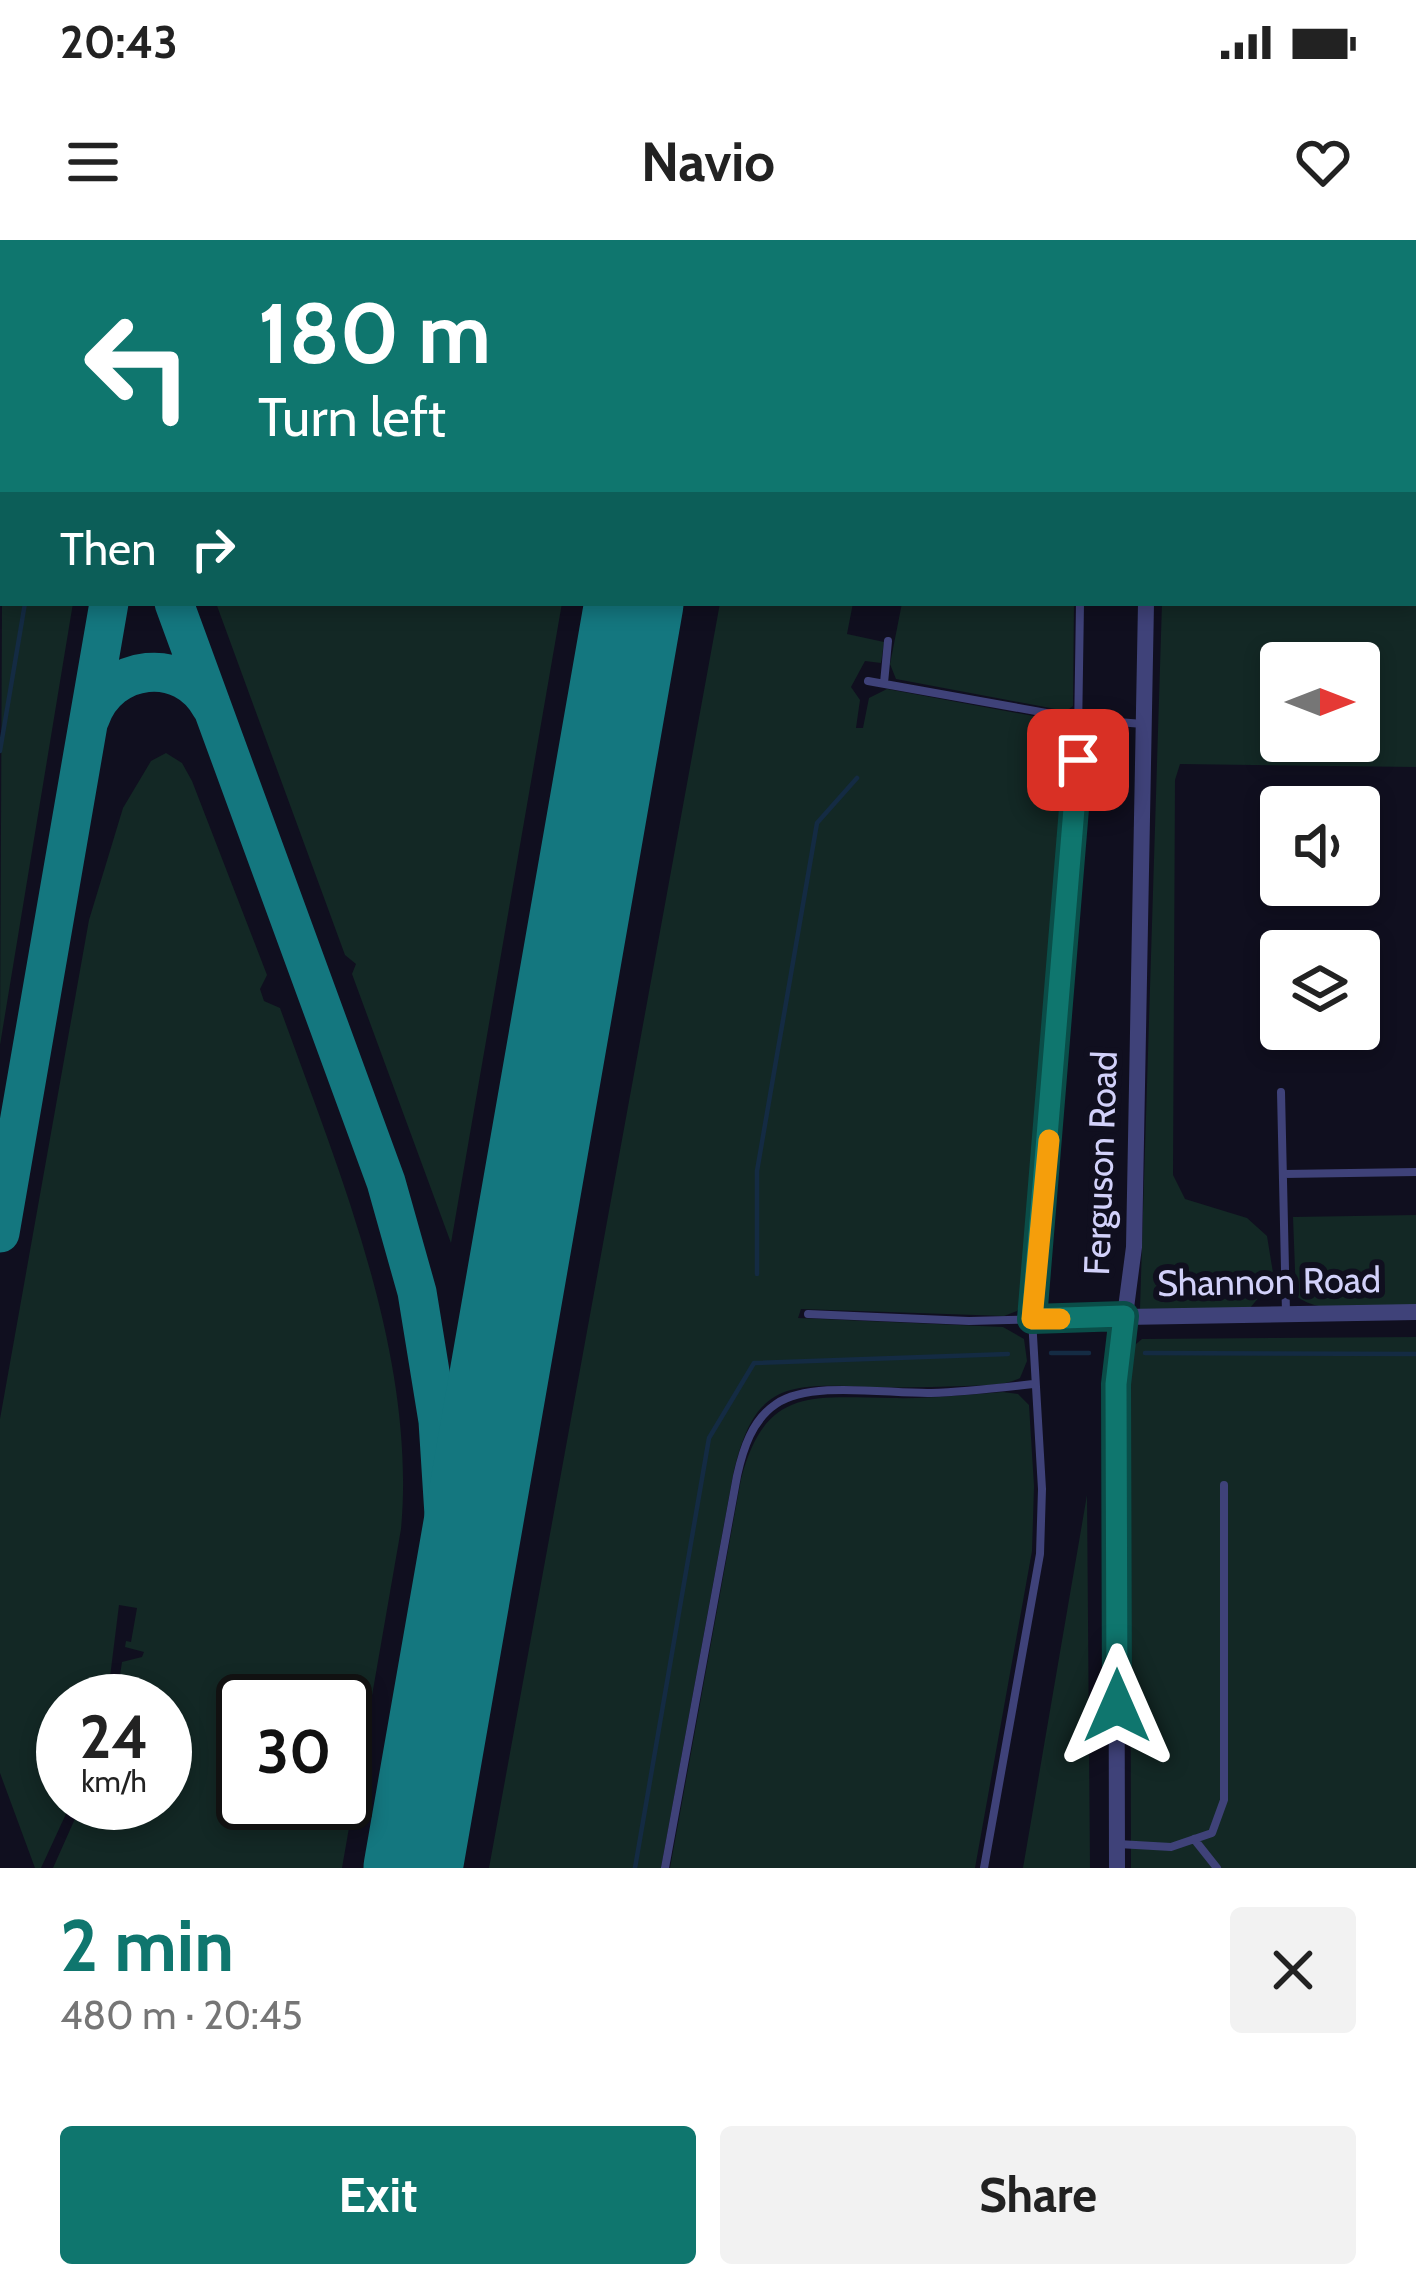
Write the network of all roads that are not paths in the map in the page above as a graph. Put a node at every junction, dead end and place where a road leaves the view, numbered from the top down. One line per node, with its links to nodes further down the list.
1 (1080, 606): 6 (lane)
2 (1146, 606): 7 (street, Ferguson Road)
3 (888, 641): 5 (lane)
4 (868, 681): 5 (lane)
5 (884, 683): 6 (lane)
6 (1080, 719): 7 (lane); 15 (lane)
7 (1144, 724): 14 (street, Ferguson Road)
8 (1281, 1092): 10 (lane)
9 (1416, 1172): 10 (lane)
10 (1284, 1174): 13 (lane)
11 (1416, 1312): 13 (street, Shannon Road)
12 (808, 1314): 15 (lane)
13 (1286, 1314): 14 (street, Shannon Road)
14 (1124, 1316): 15 (lane); 19 (street, Ferguson Road)
15 (1032, 1319): 16 (lane)
16 (1033, 1384): 20 (lane); 21 (lane)
17 (1224, 1485): 18 (lane)
18 (1194, 1839): 19 (lane); 23 (lane)
19 (1117, 1844): 22 (street, Ferguson Road)
20 (665, 1868)
21 (984, 1868)
22 (1117, 1868)
23 (1217, 1868)

